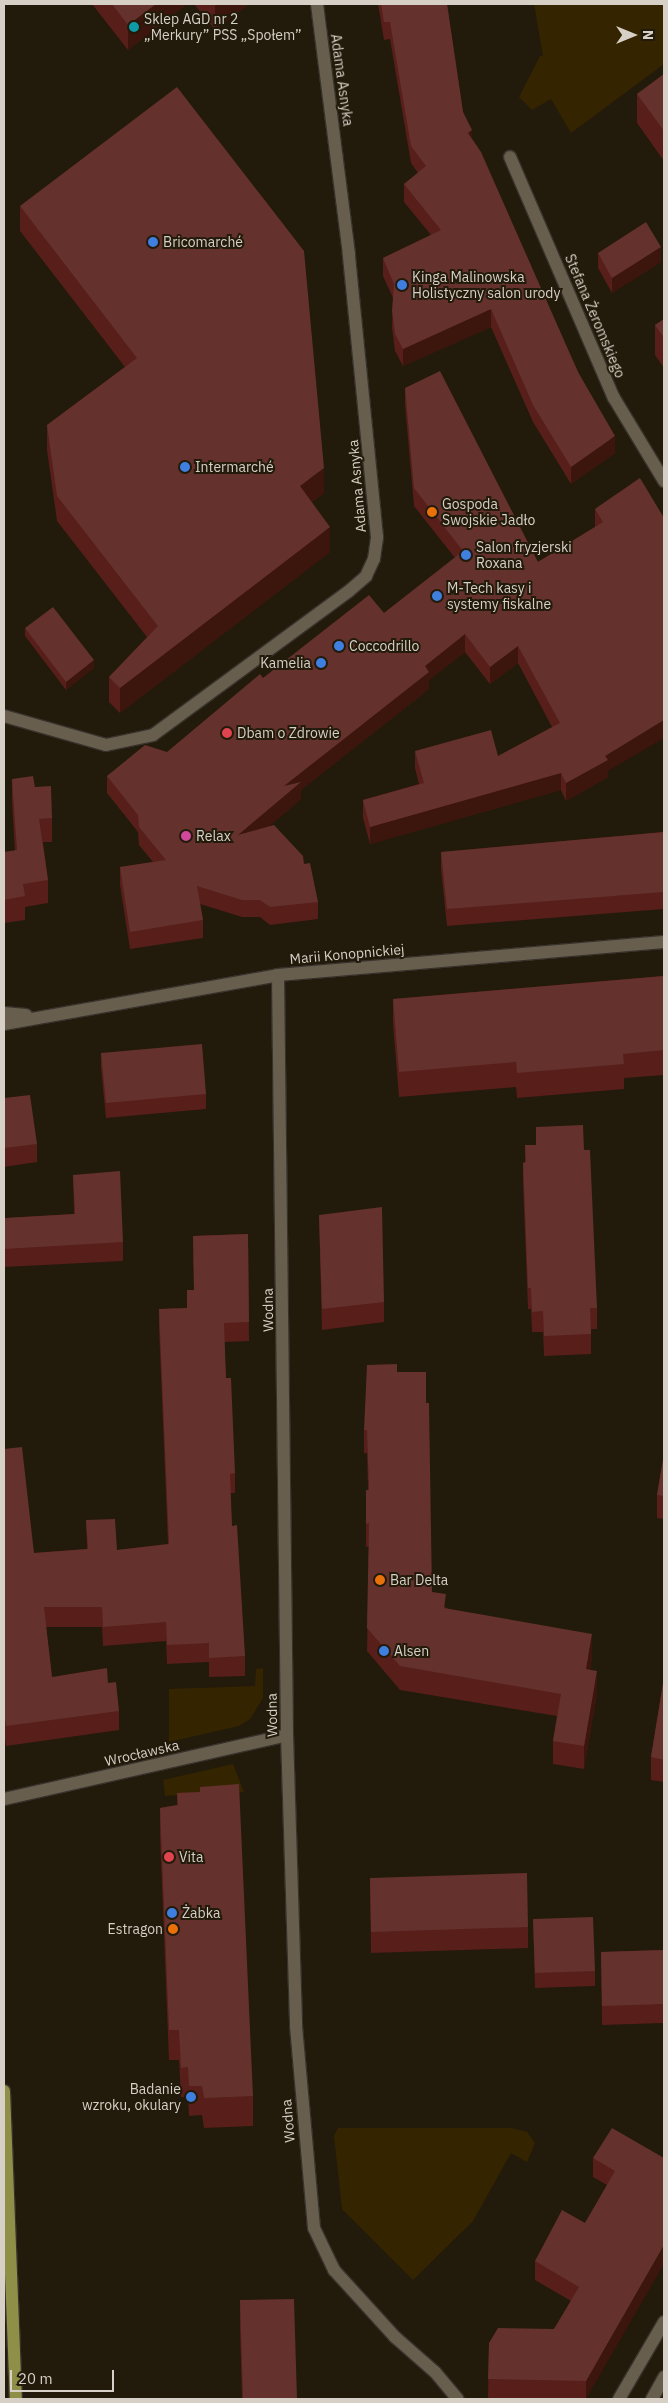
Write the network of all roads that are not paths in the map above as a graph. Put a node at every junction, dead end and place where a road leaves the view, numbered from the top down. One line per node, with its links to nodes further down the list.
1 (317, 4): 4 (street, Adama Asnyka)
2 (510, 157): 3 (street, Stefana Żeromskiego)
3 (664, 481)
4 (4, 716)
5 (664, 942): 6 (street, Marii Konopnickiej)
6 (278, 975): 8 (street, Marii Konopnickiej); 10 (street, Wodna)
7 (4, 1013): 8 (street, Marii Konopnickiej)
8 (36, 1016): 9 (street, Marii Konopnickiej)
9 (4, 1024)
10 (287, 1735): 11 (street, Wrocławska); 16 (street, Wodna)
11 (4, 1799)
12 (4, 2092): 15 (main road)
13 (664, 2322): 17 (street)
14 (664, 2377): 18 (street)
15 (16, 2399)
16 (458, 2399)
17 (619, 2399)
18 (652, 2399)

